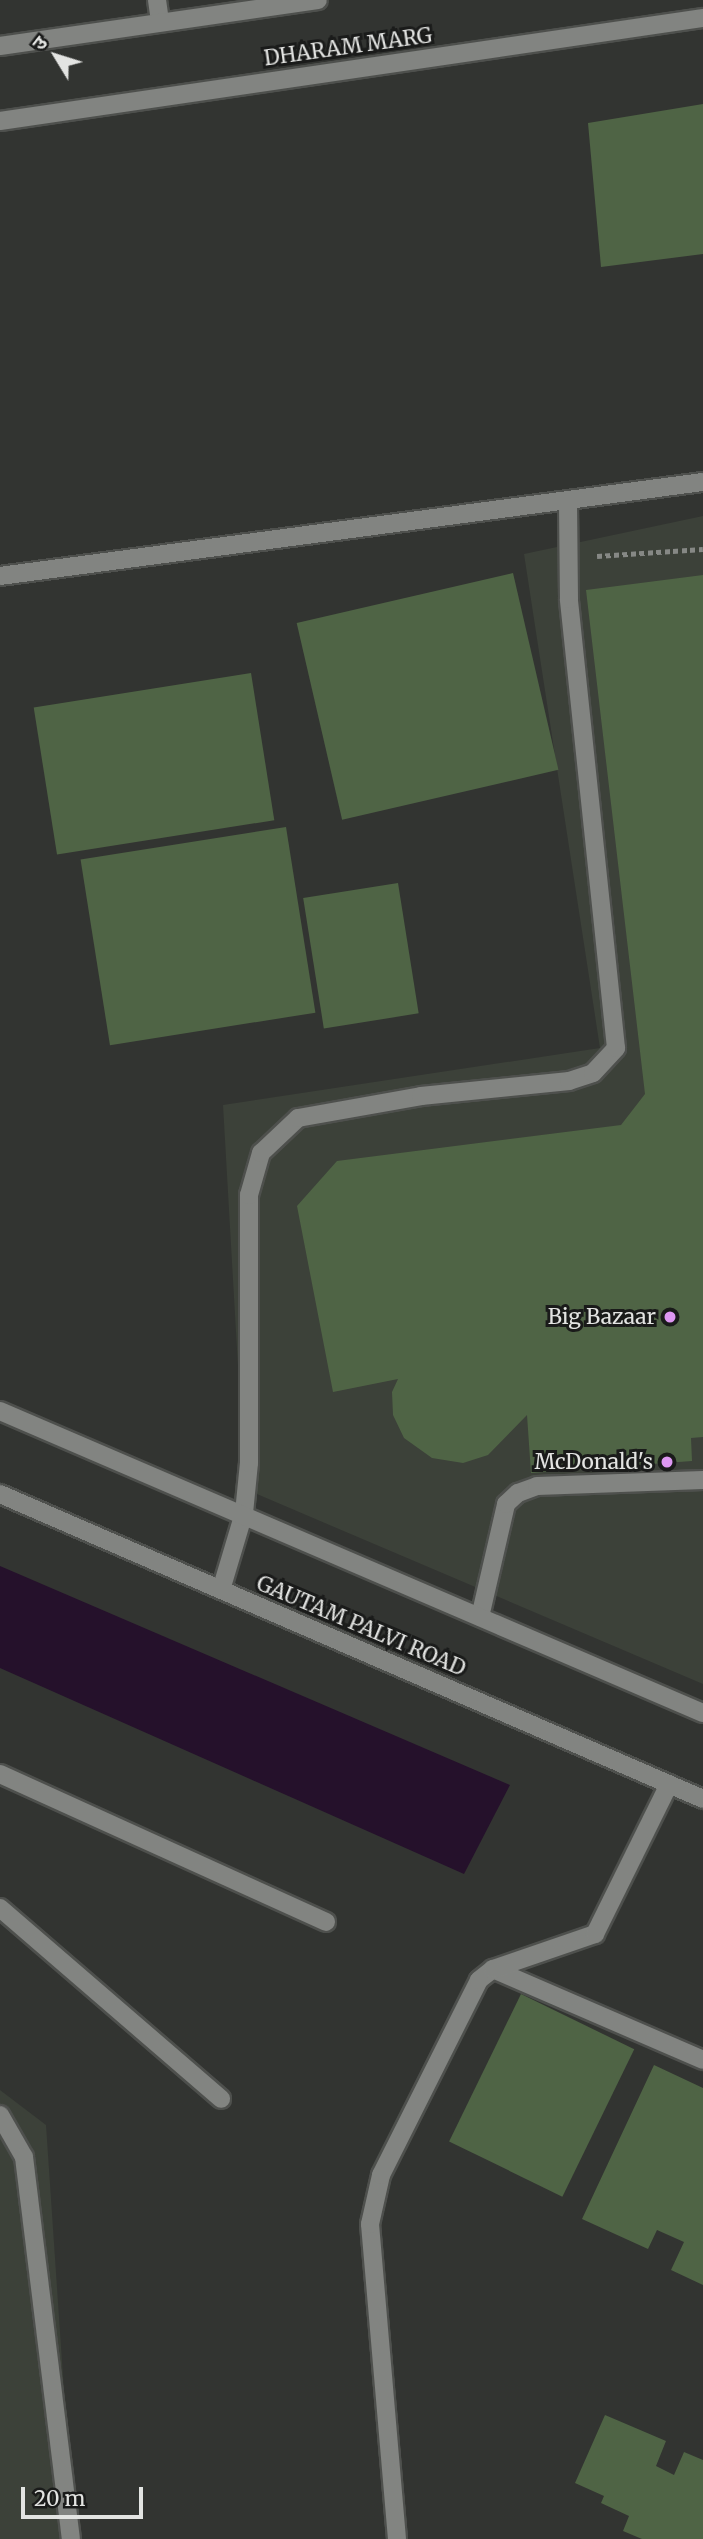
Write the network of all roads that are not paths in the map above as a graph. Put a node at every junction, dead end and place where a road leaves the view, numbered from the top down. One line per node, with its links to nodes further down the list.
1 (158, 0): 5 (street)
2 (318, 0): 3 (street)
3 (231, 6): 5 (street)
4 (703, 18): 7 (street, DHARAM MARG)
5 (160, 22): 6 (street)
6 (0, 46)
7 (0, 121)
8 (703, 482): 9 (street)
9 (568, 500): 10 (street); 14 (street)
10 (0, 576)
11 (0, 1411): 14 (street)
12 (703, 1479): 16 (street)
13 (0, 1494): 15 (street, GAUTAM PALVI ROAD)
14 (244, 1513): 15 (street); 16 (street)
15 (221, 1590): 19 (street, GAUTAM PALVI ROAD)
16 (480, 1618): 17 (street)
17 (703, 1713)
18 (0, 1774): 22 (street)
19 (669, 1784): 20 (street, GAUTAM PALVI ROAD); 23 (street)
20 (703, 1799)
21 (0, 1908): 25 (street)
22 (326, 1922)
23 (492, 1969): 24 (street); 28 (street)
24 (703, 2060)
25 (221, 2099)
26 (0, 2115): 27 (street)
27 (71, 2539)
28 (397, 2539)

